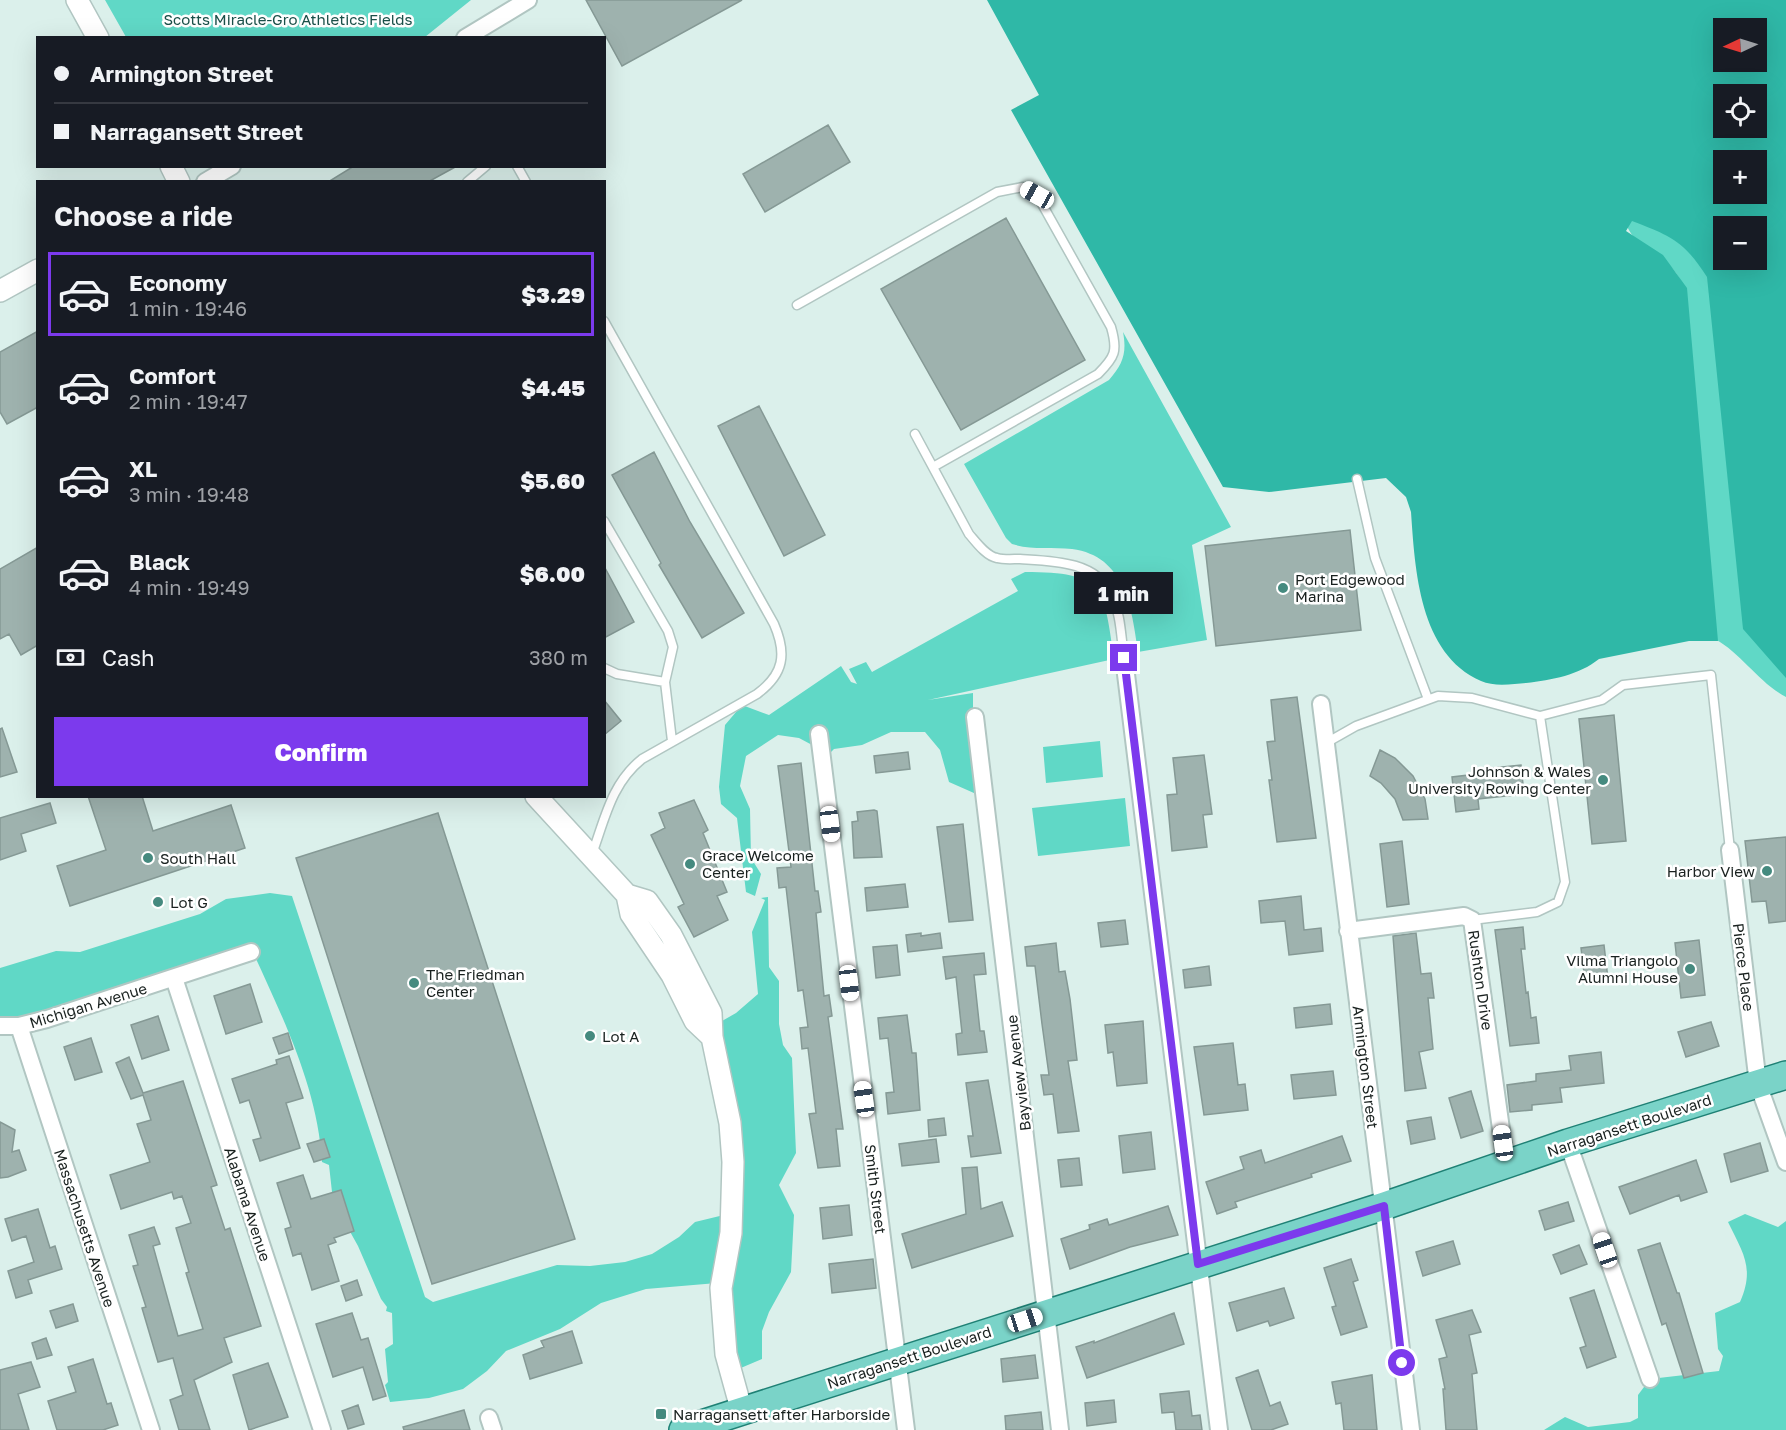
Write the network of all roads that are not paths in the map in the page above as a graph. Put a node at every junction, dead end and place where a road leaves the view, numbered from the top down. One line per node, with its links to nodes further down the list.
1 (77, 0): 3 (street)
2 (522, 1): 4 (street)
3 (97, 36)
4 (468, 36)
5 (229, 168): 7 (street)
6 (484, 168): 8 (lane)
7 (208, 180)
8 (469, 180)
9 (36, 271): 10 (street)
10 (0, 291)
11 (797, 305): 14 (lane)
12 (606, 325): 25 (lane)
13 (915, 434): 14 (lane)
14 (933, 467): 17 (lane)
15 (1357, 479): 20 (lane)
16 (606, 524): 19 (lane)
17 (1124, 658): 42 (street)
18 (606, 669): 19 (lane)
19 (665, 682): 25 (lane)
20 (1428, 699): 22 (lane); 26 (lane)
21 (1321, 704): 26 (street, Armington Street)
22 (1540, 716): 28 (lane); 30 (lane)
23 (975, 717): 43 (street, Bayview Avenue)
24 (819, 734): 44 (street, Smith Street)
25 (672, 741): 29 (lane)
26 (1326, 743): 31 (street, Armington Street)
27 (538, 798): 29 (street)
28 (1730, 850): 37 (street, Pierce Place)
29 (591, 858): 46 (street)
30 (1472, 920): 31 (street, Rushton Drive); 40 (street, Rushton Drive)
31 (1348, 931): 41 (street, Armington Street)
32 (251, 952): 33 (street, Michigan Avenue)
33 (174, 978): 35 (street, Michigan Avenue); 48 (street, Alabama Avenue)
34 (0, 1026): 35 (street, Michigan Avenue)
35 (19, 1026): 47 (street, Massachusetts Avenue)
36 (1786, 1076): 37 (main road, Narragansett Boulevard)
37 (1758, 1084): 38 (main road, Narragansett Boulevard); 39 (street, Pierce Place)
38 (1568, 1143): 40 (main road, Narragansett Boulevard); 45 (street)
39 (1786, 1162)
40 (1506, 1165): 41 (main road, Narragansett Boulevard)
41 (1384, 1206): 42 (main road, Narragansett Boulevard); 53 (street, Armington Street)
42 (1198, 1264): 43 (main road, Narragansett Boulevard); 52 (street)
43 (1046, 1312): 44 (main road, Narragansett Boulevard); 51 (street, Bayview Avenue)
44 (898, 1361): 46 (main road, Narragansett Boulevard); 50 (street, Smith Street)
45 (1650, 1379)
46 (744, 1421): 49 (main road, Narragansett Boulevard)
47 (152, 1430)
48 (322, 1430)
49 (683, 1430)
50 (906, 1430)
51 (1060, 1430)
52 (1219, 1430)
53 (1411, 1430)

